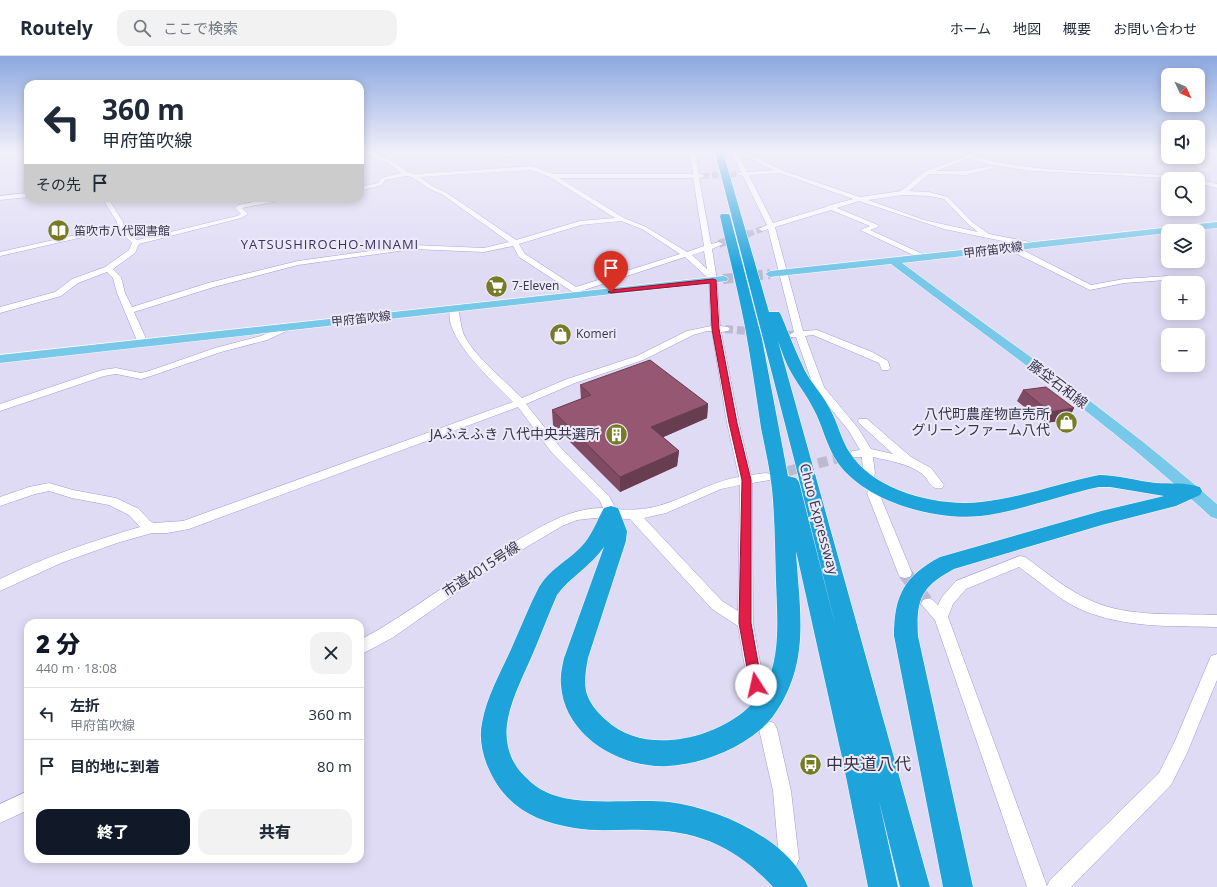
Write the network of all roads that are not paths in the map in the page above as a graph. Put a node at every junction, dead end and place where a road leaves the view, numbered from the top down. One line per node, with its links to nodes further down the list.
1 (438, 191): 23 (street)
2 (576, 191): 16 (street)
3 (702, 191): 26 (street)
4 (719, 191): 43 (highway, Chuo Expressway)
5 (730, 191): 31 (highway, Chuo Expressway)
6 (748, 191): 19 (street)
7 (836, 191): 12 (street)
8 (906, 191): 9 (street)
9 (903, 193): 12 (street); 21 (street)
10 (24, 195): 11 (street)
11 (0, 198)
12 (860, 199): 15 (street); 21 (street)
13 (108, 202): 18 (street)
14 (262, 202): 22 (street)
15 (829, 208): 19 (street); 30 (street)
16 (622, 219): 23 (street); 29 (street)
17 (1212, 225): 20 (street); 25 (main road, 甲府笛吹線)
18 (119, 227): 22 (street); 28 (street)
19 (767, 228): 34 (street)
20 (1217, 229)
21 (988, 237): 25 (street)
22 (136, 243): 33 (street)
23 (514, 243): 38 (street); 41 (street)
24 (719, 244): 26 (street)
25 (1032, 245): 27 (main road, 甲府笛吹線)
26 (708, 248): 29 (street); 37 (street)
27 (1012, 248): 30 (main road, 甲府笛吹線); 36 (street)
28 (0, 254)
29 (687, 255): 37 (street); 38 (street)
30 (924, 258): 32 (main road, 甲府笛吹線)
31 (750, 261): 58 (highway); 79 (highway, Chuo Expressway)
32 (893, 261): 34 (main road, 甲府笛吹線); 58 (main road, 藤垈石和線)
33 (108, 269): 40 (street); 41 (street)
34 (782, 273): 35 (main road, 甲府笛吹線); 45 (street)
35 (770, 274)
36 (1161, 278)
37 (716, 279): 38 (main road, 甲府笛吹線); 44 (street)
38 (579, 292): 39 (main road, 甲府笛吹線)
39 (454, 309): 42 (main road, 甲府笛吹線); 49 (street)
40 (0, 310)
41 (129, 311): 46 (street)
42 (288, 327): 46 (main road, 甲府笛吹線); 50 (street)
43 (752, 327): 62 (highway); 78 (highway, Chuo Expressway)
44 (721, 329): 49 (street); 56 (street)
45 (797, 335): 48 (street); 52 (street)
46 (143, 343): 47 (main road, 甲府笛吹線)
47 (0, 359)
48 (885, 368)
49 (520, 403): 62 (street); 63 (street)
50 (0, 408)
51 (863, 421): 53 (street)
52 (862, 453): 53 (street); 54 (street)
53 (907, 460): 57 (street)
54 (869, 474)
55 (766, 477): 56 (street, 市道4015号線)
56 (746, 480): 62 (street, 市道4015号線); 69 (street)
57 (938, 485)
58 (1193, 491): 61 (main road, 藤垈石和線); 80 (highway)
59 (873, 493): 64 (street)
60 (0, 502): 63 (street)
61 (1217, 513)
62 (623, 514): 69 (street); 70 (street, 市道4015号線); 77 (highway)
63 (152, 528): 65 (street)
64 (905, 573)
65 (0, 585)
66 (928, 604): 67 (street)
67 (941, 617): 68 (street); 81 (street)
68 (1217, 621)
69 (745, 623): 72 (street)
70 (364, 646)
71 (1217, 661): 82 (street)
72 (756, 685)
73 (768, 729): 76 (street)
74 (24, 802): 75 (street)
75 (0, 814)
76 (789, 859)
77 (793, 887)
78 (883, 887)
79 (915, 887)
80 (958, 887)
81 (1037, 887)
82 (1057, 887)

